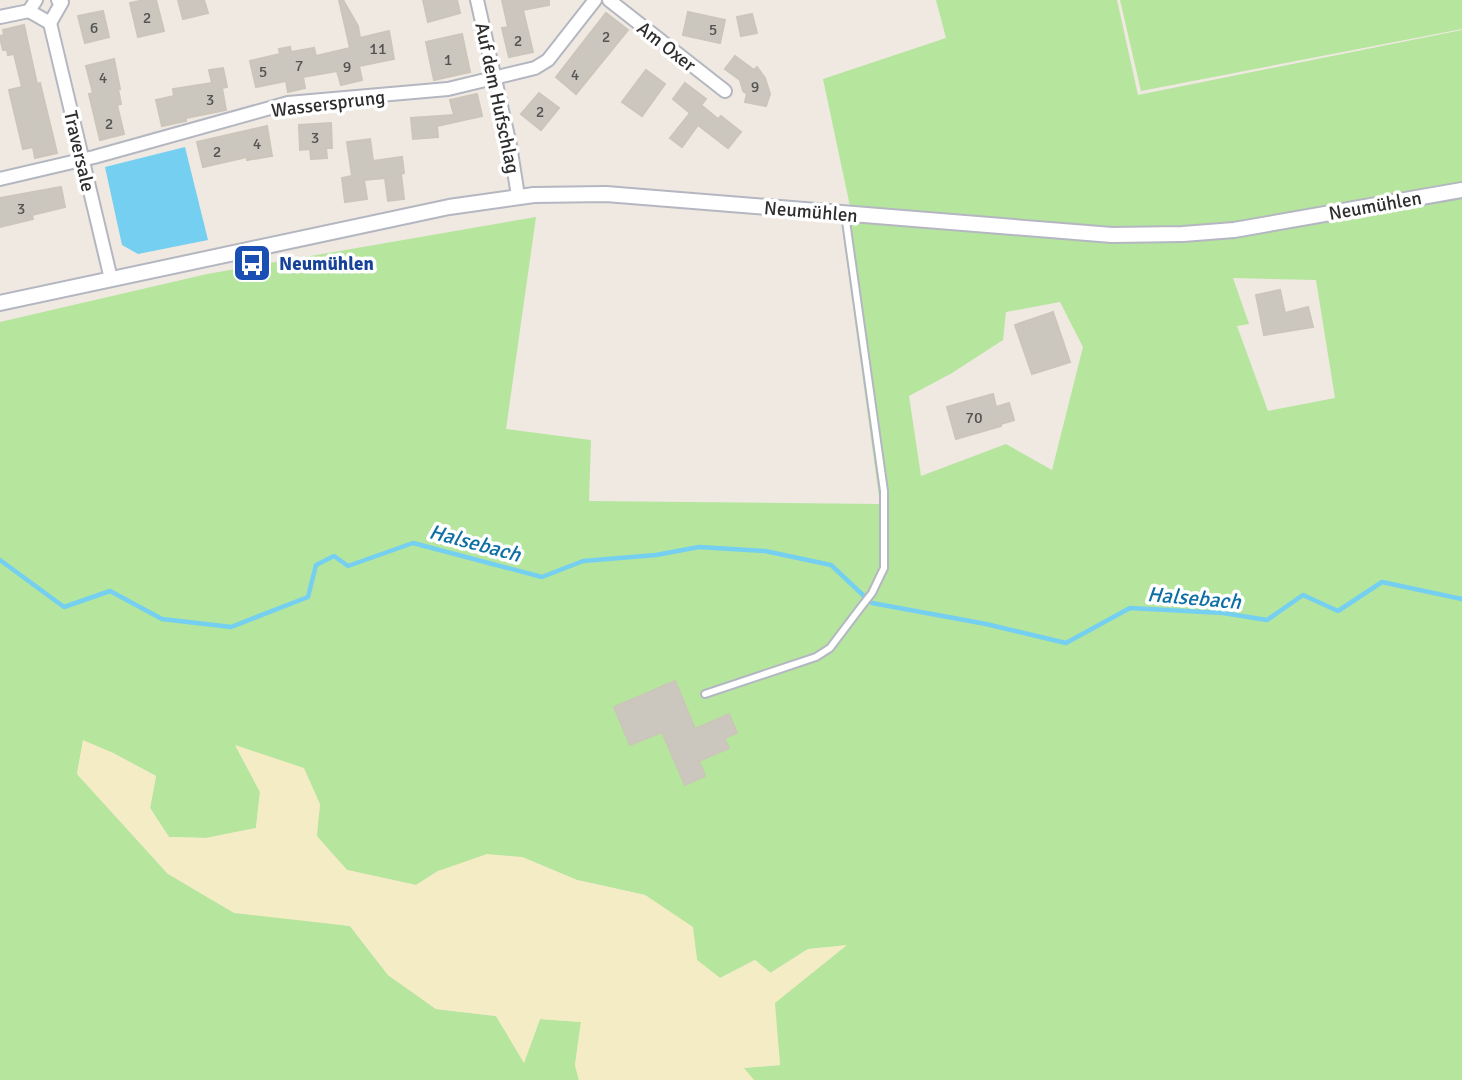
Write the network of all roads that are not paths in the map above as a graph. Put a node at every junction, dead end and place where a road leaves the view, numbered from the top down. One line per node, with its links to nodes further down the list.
1 (477, 0): 8 (street, Auf dem Hufschlag)
2 (595, 0): 8 (street, Wassersprung)
3 (609, 0): 9 (street, Am Oxer)
4 (63, 1): 7 (street)
5 (32, 5): 6 (street); 7 (street)
6 (0, 17)
7 (50, 23): 10 (street, Traversale)
8 (495, 78): 10 (street, Wassersprung); 13 (street, Auf dem Hufschlag)
9 (725, 91)
10 (82, 160): 11 (street, Wassersprung); 15 (street, Traversale)
11 (0, 179)
12 (1462, 190): 14 (street, Neumühlen)
13 (518, 196): 14 (street, Neumühlen); 15 (street, Neumühlen)
14 (845, 214): 17 (lane)
15 (111, 279): 16 (street, Neumühlen)
16 (0, 303)
17 (705, 694)

